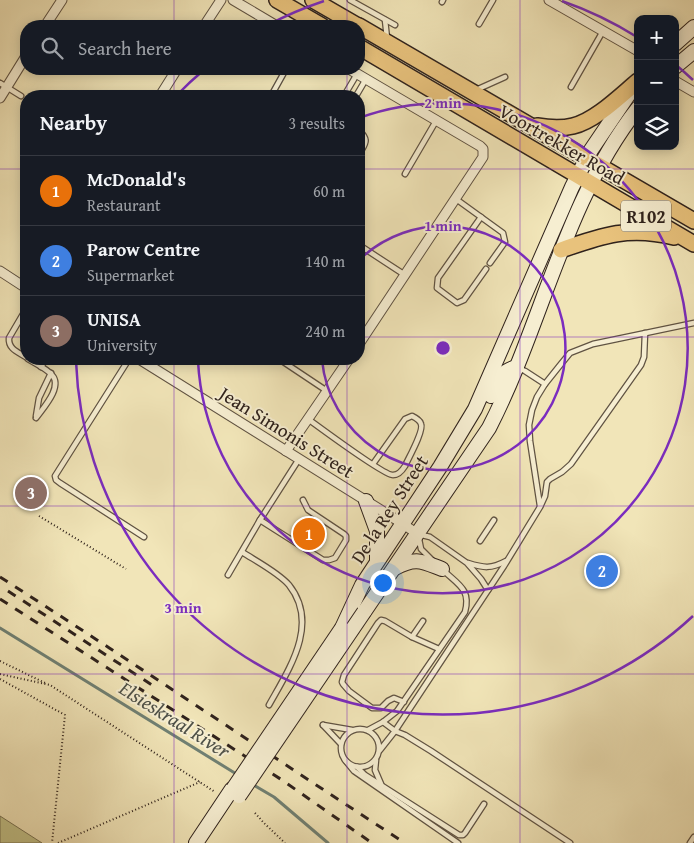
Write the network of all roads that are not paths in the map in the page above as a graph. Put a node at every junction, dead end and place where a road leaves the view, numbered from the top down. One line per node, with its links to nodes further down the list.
1 (62, 0): 9 (street)
2 (221, 0): 10 (street)
3 (233, 0): 11 (street)
4 (277, 0): 12 (main road)
5 (314, 0): 13 (main road, Voortrekker Road / R102)
6 (350, 0): 14 (lane)
7 (493, 0): 15 (lane)
8 (549, 0): 19 (street)
9 (49, 20)
10 (208, 20)
11 (267, 20)
12 (311, 20)
13 (349, 20)
14 (385, 20): 16 (lane); 21 (lane)
15 (479, 24)
16 (395, 25)
17 (694, 27): 20 (main road)
18 (365, 30): 21 (main road, Voortrekker Road / R102)
19 (603, 31): 22 (street); 36 (lane)
20 (679, 40)
21 (387, 43): 42 (main road, Voortrekker Road / R102)
22 (634, 49)
23 (694, 51): 26 (main road)
24 (365, 53): 51 (main road, Voortrekker Road / R102)
25 (20, 64): 35 (street)
26 (679, 64)
27 (174, 75): 38 (street)
28 (282, 75): 39 (lane)
29 (357, 75): 40 (lane)
30 (360, 75): 32 (street)
31 (505, 77): 42 (lane)
32 (366, 79): 41 (lane); 47 (street)
33 (679, 83): 43 (street)
34 (634, 84): 48 (main road)
35 (3, 85): 44 (lane); 45 (street)
36 (571, 87)
37 (634, 87): 49 (main road)
38 (164, 90)
39 (274, 90)
40 (348, 90)
41 (360, 90)
42 (472, 92): 48 (main road, Voortrekker Road / R102)
43 (694, 92)
44 (20, 95)
45 (0, 98)
46 (634, 113): 49 (main road)
47 (436, 120): 50 (lane); 53 (street)
48 (530, 125): 49 (main road, Voortrekker Road / R102)
49 (593, 163): 51 (main road, De la Rey Street); 52 (main road, De la Rey Street); 55 (main road, Voortrekker Road / R102)
50 (405, 174)
51 (578, 176): 52 (main road, Voortrekker Road / R102); 83 (main road, De la Rey Street)
52 (591, 184): 56 (main road, Voortrekker Road / R102); 58 (main road, De la Rey Street)
53 (456, 199): 54 (lane); 62 (street)
54 (481, 218): 59 (lane); 60 (lane)
55 (694, 221)
56 (692, 243): 58 (main road)
57 (365, 249): 62 (lane)
58 (561, 250): 75 (main road, De la Rey Street)
59 (490, 263)
60 (486, 269)
61 (0, 271): 63 (street)
62 (405, 275): 67 (street)
63 (20, 284)
64 (20, 319): 68 (lane)
65 (694, 323): 66 (lane)
66 (645, 333): 77 (lane); 86 (lane)
67 (365, 335)
68 (20, 354)
69 (38, 365): 74 (lane)
70 (125, 365): 91 (lane)
71 (149, 365): 80 (street, Jean Simonis Street)
72 (288, 365): 78 (lane)
73 (344, 365): 78 (street)
74 (41, 367): 76 (lane)
75 (517, 367): 77 (lane); 83 (main road); 90 (main road, De la Rey Street)
76 (51, 373): 76 (lane)
77 (545, 384): 86 (lane)
78 (327, 391): 79 (street)
79 (308, 419): 80 (street); 82 (lane)
80 (286, 451): 81 (street, Jean Simonis Street)
81 (299, 459): 85 (street, Jean Simonis Street); 87 (lane)
82 (372, 464): 82 (lane)
83 (440, 467): 89 (main road, De la Rey Street)
84 (303, 500): 87 (lane)
85 (366, 501): 89 (street, Jean Simonis Street); 95 (main road)
86 (540, 507): 94 (lane)
87 (260, 520): 93 (lane)
88 (494, 520): 92 (lane)
89 (403, 524): 90 (street, Jean Simonis Street); 95 (main road, De la Rey Street)
90 (418, 534): 96 (lane); 97 (main road, De la Rey Street); 98 (lane)
91 (144, 537)
92 (480, 541)
93 (242, 552): 99 (lane); 105 (lane)
94 (506, 561): 96 (lane); 100 (lane)
95 (377, 562): 116 (main road, De la Rey Street, bridge)
96 (467, 562): 100 (lane)
97 (395, 568): 98 (main road); 116 (main road, De la Rey Street, bridge)
98 (442, 569): 103 (lane)
99 (228, 575)
100 (488, 590): 109 (lane)
101 (423, 621): 102 (lane)
102 (412, 637): 103 (lane); 104 (lane)
103 (439, 649): 104 (lane)
104 (404, 702): 106 (lane)
105 (269, 705)
106 (383, 722): 108 (lane); 109 (lane)
107 (352, 730): 108 (lane); 110 (lane); 110 (lane)
108 (368, 730): 111 (lane)
109 (395, 731): 111 (lane); 122 (lane)
110 (341, 744): 113 (lane)
111 (380, 750): 112 (lane)
112 (376, 759): 114 (lane); 115 (lane)
113 (345, 760): 114 (lane); 121 (lane)
114 (357, 767): 115 (lane)
115 (381, 785): 117 (lane)
116 (236, 792): 119 (main road, De la Rey Street); 120 (main road, De la Rey Street)
117 (484, 804)
118 (694, 837): 123 (lane)
119 (196, 843)
120 (208, 843)
121 (458, 843)
122 (570, 843)
123 (690, 843)

